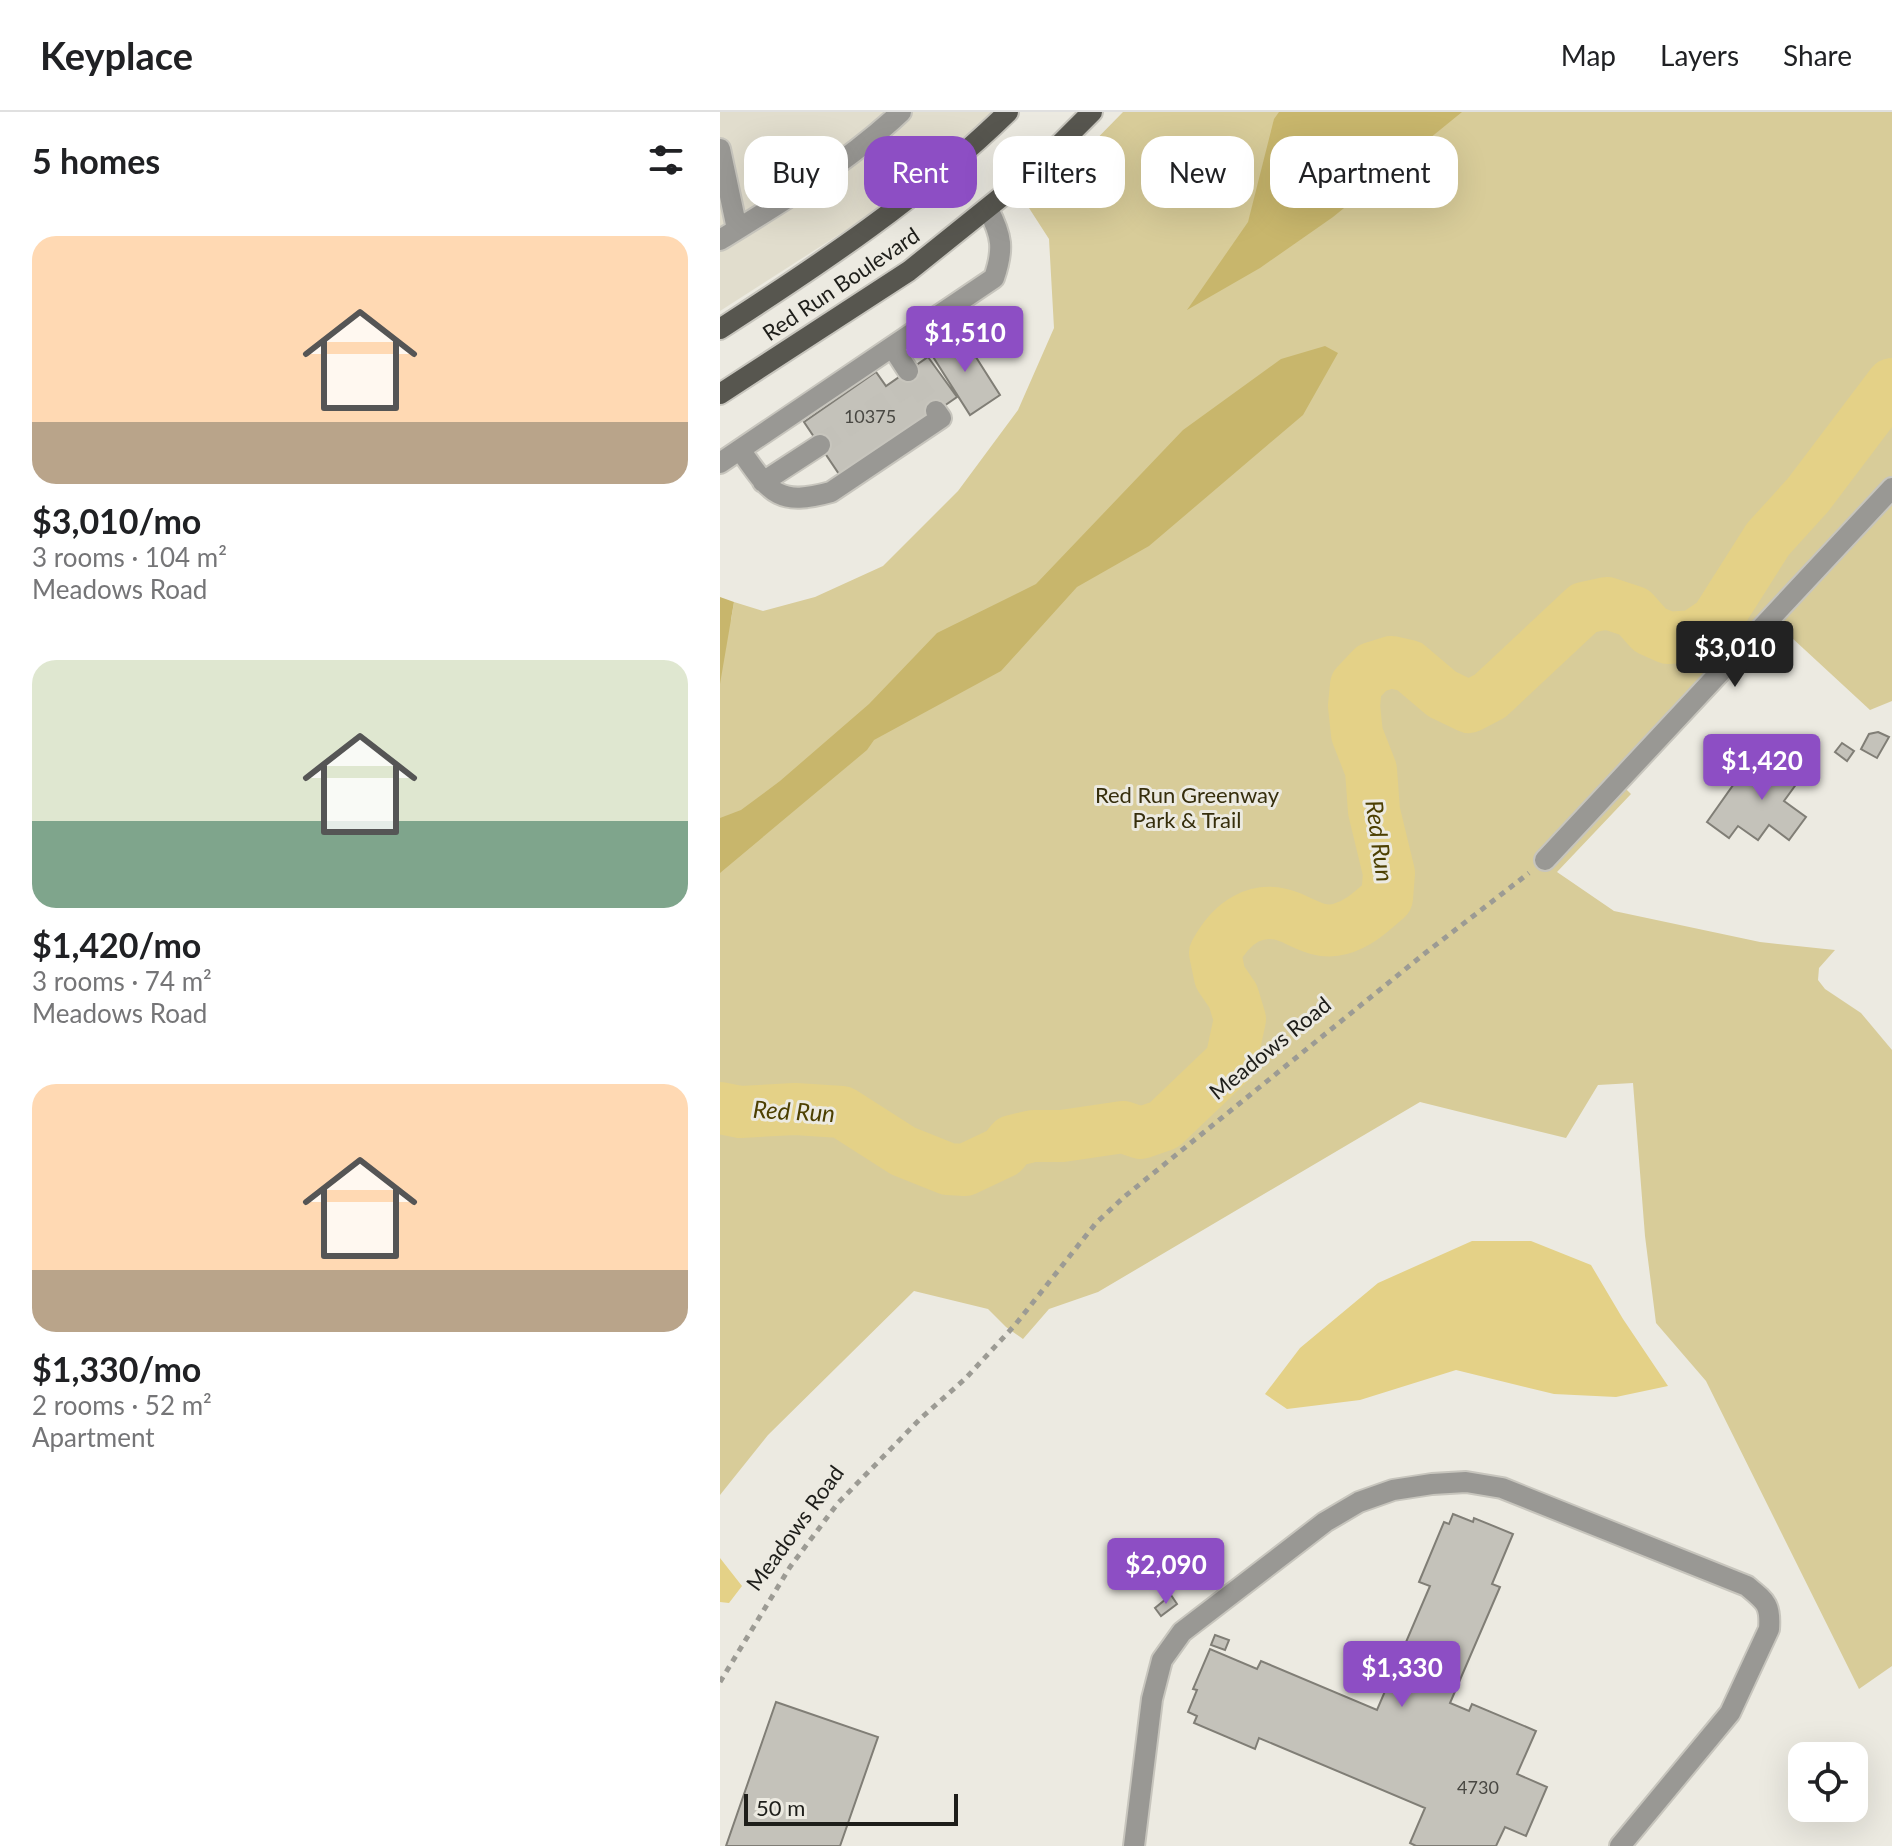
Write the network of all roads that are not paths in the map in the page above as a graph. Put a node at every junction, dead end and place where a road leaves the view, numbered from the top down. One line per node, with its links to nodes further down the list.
1 (901, 112): 6 (street)
2 (1008, 112): 7 (main road, Red Run Boulevard)
3 (1092, 112): 5 (main road, Red Run Boulevard)
4 (720, 150): 6 (street)
5 (988, 209): 8 (street); 10 (main road, Red Run Boulevard)
6 (729, 235)
7 (720, 329)
8 (893, 348): 9 (street); 13 (street)
9 (908, 371)
10 (720, 394)
11 (936, 411): 15 (street)
12 (820, 445): 15 (street)
13 (741, 451): 14 (street); 15 (street)
14 (720, 463)
15 (763, 482)
16 (1892, 488): 17 (street)
17 (1545, 860)
18 (1134, 1846): 19 (street)
19 (1620, 1846)

